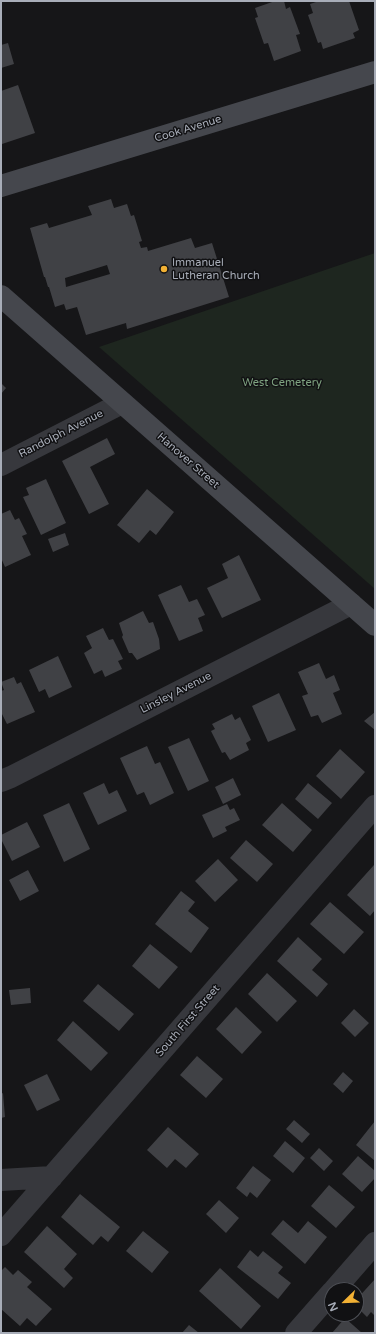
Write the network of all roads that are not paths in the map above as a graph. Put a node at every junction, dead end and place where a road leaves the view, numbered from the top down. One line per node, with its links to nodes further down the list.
1 (375, 72): 2 (main road, Cook Avenue)
2 (1, 186)
3 (1, 296): 4 (main road, Hanover Street)
4 (122, 403): 5 (street, Randolph Avenue); 6 (main road, Hanover Street)
5 (1, 465)
6 (351, 604): 7 (main road, Hanover Street); 8 (street, Linsley Avenue)
7 (375, 625)
8 (1, 781)
9 (375, 806): 10 (street, South First Street)
10 (52, 1176): 11 (street); 12 (street, South First Street)
11 (1, 1180)
12 (1, 1235)
13 (375, 1243): 14 (street)
14 (341, 1282)
15 (324, 1301): 16 (street)
16 (296, 1333)

